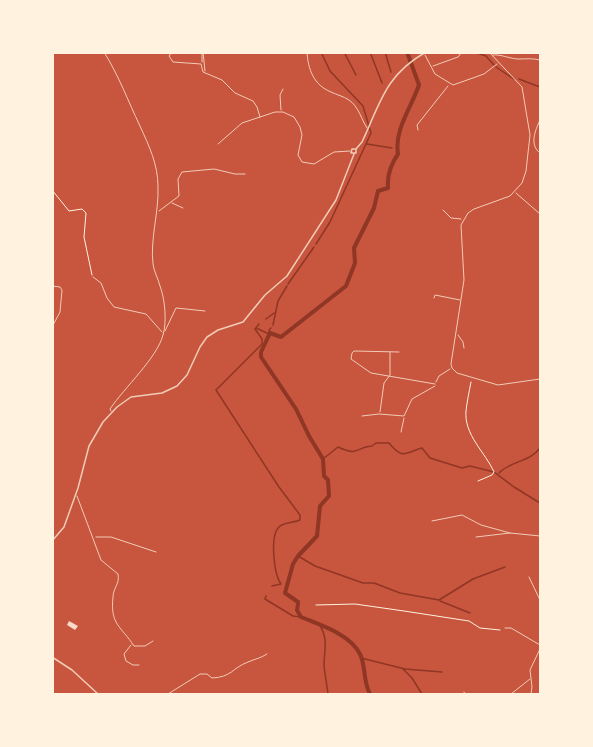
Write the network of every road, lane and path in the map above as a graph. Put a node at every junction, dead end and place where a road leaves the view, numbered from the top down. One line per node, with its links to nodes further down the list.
1 (104, 52): 34 (street)
2 (172, 52): 11 (street)
3 (203, 52): 11 (street); 13 (street)
4 (308, 52): 19 (street)
5 (462, 52): 12 (street)
6 (489, 52): 8 (street)
7 (425, 53): 12 (street); 19 (street)
8 (492, 56): 9 (street); 10 (street)
9 (540, 60)
10 (498, 63): 14 (street); 21 (street)
11 (201, 64): 13 (street)
12 (431, 67): 14 (street)
13 (205, 73): 17 (street)
14 (449, 84): 20 (street)
15 (283, 89): 16 (street)
16 (281, 112): 17 (street); 25 (street)
17 (260, 117): 23 (street)
18 (540, 120): 22 (street)
19 (368, 129): 24 (street)
20 (418, 130)
21 (529, 140): 22 (street); 30 (street)
22 (533, 141): 26 (street)
23 (218, 144)
24 (356, 149): 25 (street); 27 (street)
25 (351, 151): 27 (street)
26 (540, 153)
27 (354, 154): 53 (street)
28 (245, 174): 31 (street)
29 (52, 190): 37 (path)
30 (515, 192): 35 (street); 36 (street)
31 (170, 203): 32 (street); 34 (street)
32 (183, 208)
33 (443, 210): 36 (street)
34 (157, 211): 43 (street)
35 (540, 214)
36 (463, 219): 40 (street)
37 (93, 277): 43 (street)
38 (52, 286): 42 (street)
39 (434, 298): 40 (street)
40 (460, 300): 44 (street)
41 (205, 311): 43 (street)
42 (52, 327)
43 (164, 333): 53 (street)
44 (456, 333): 45 (street); 48 (street)
45 (464, 348)
46 (390, 352): 47 (street); 49 (street); 49 (street)
47 (399, 352)
48 (452, 368): 50 (street); 52 (street)
49 (390, 375): 52 (street); 54 (street)
50 (472, 378): 51 (street); 58 (path)
51 (540, 379)
52 (435, 384): 56 (street)
53 (111, 412): 59 (street)
54 (379, 414): 55 (street); 56 (street)
55 (362, 416)
56 (404, 417): 57 (street)
57 (401, 432)
58 (478, 481)
59 (76, 494): 63 (street); 65 (street)
60 (432, 521): 61 (street)
61 (510, 533): 62 (street); 64 (street)
62 (540, 536)
63 (94, 537): 66 (street); 72 (street)
64 (476, 537)
65 (53, 541)
66 (156, 552)
67 (529, 577): 68 (street)
68 (540, 600)
69 (316, 605): 70 (path)
70 (505, 628): 73 (street)
71 (153, 641): 72 (street)
72 (133, 644): 77 (street)
73 (540, 645)
74 (540, 649): 78 (street)
75 (267, 654): 81 (street)
76 (52, 657): 80 (street)
77 (139, 665)
78 (530, 679): 83 (street); 84 (street)
79 (464, 692): 82 (street)
80 (98, 694)
81 (168, 694)
82 (465, 694)
83 (511, 694)
84 (531, 694)

